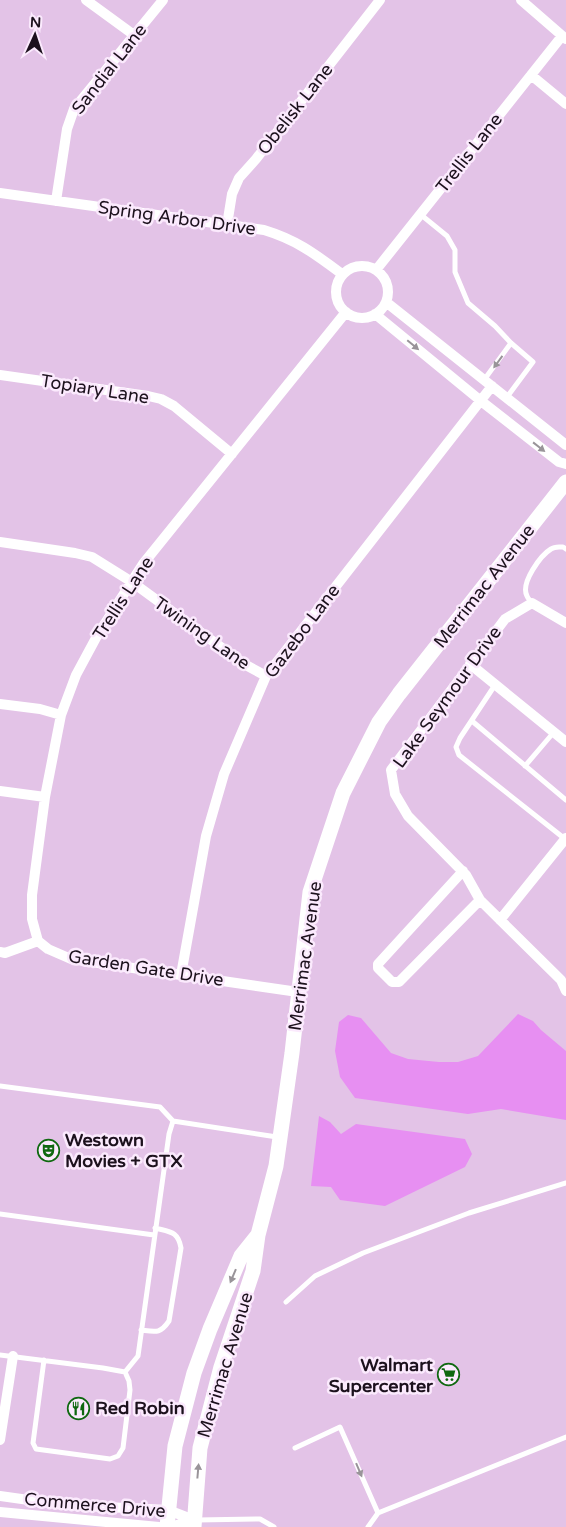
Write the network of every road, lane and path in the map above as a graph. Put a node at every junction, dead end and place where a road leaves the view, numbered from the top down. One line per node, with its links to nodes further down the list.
1 (86, 0): 5 (street)
2 (163, 0): 5 (street, Sandial Lane)
3 (380, 0): 12 (street, Obelisk Lane)
4 (521, 0): 6 (street)
5 (134, 35): 10 (street, Sandial Lane)
6 (564, 37): 7 (street, Trellis Lane)
7 (531, 75): 8 (street); 11 (street, Trellis Lane)
8 (566, 104)
9 (0, 194): 10 (street, Spring Arbor Drive)
10 (56, 201): 12 (street, Spring Arbor Drive)
11 (420, 214): 13 (street, Trellis Lane); 18 (lane)
12 (227, 225): 14 (street, Spring Arbor Drive)
13 (376, 270): 14 (street); 15 (street)
14 (342, 274): 16 (street)
15 (386, 302): 17 (street); 20 (street)
16 (346, 312): 17 (street); 24 (street, Trellis Lane)
17 (375, 314): 22 (street, one-way to 22)
18 (511, 343): 20 (lane, one-way to 20); 21 (lane)
19 (0, 375): 24 (street, Topiary Lane)
20 (488, 383): 21 (street); 22 (street, Gazebo Lane)
21 (506, 398): 23 (street)
22 (481, 401): 25 (street, one-way to 25); 33 (street, Gazebo Lane)
23 (566, 445)
24 (232, 454): 29 (street, Trellis Lane)
25 (566, 464)
26 (566, 482): 52 (street, Merrimac Avenue)
27 (0, 542): 29 (street, Twining Lane)
28 (566, 549): 30 (lane)
29 (132, 582): 33 (street, Twining Lane); 36 (street, Trellis Lane)
30 (532, 603): 31 (street); 32 (street, Lake Seymour Drive)
31 (566, 624)
32 (470, 664): 34 (street); 45 (street, Lake Seymour Drive)
33 (266, 676): 50 (street, Gazebo Lane)
34 (496, 685): 37 (lane); 38 (street)
35 (0, 704): 36 (street)
36 (61, 715): 42 (street, Trellis Lane)
37 (472, 721): 40 (lane); 44 (lane)
38 (554, 732): 39 (street); 40 (lane)
39 (566, 742)
40 (525, 766): 43 (lane)
41 (0, 791): 42 (street)
42 (45, 797): 48 (street, Trellis Lane)
43 (566, 800)
44 (566, 839): 47 (street)
45 (463, 871): 46 (street, Lake Seymour Drive); 46 (street)
46 (480, 900): 47 (street, Lake Seymour Drive)
47 (500, 920): 51 (street, Lake Seymour Drive)
48 (38, 941): 49 (street); 50 (street, Garden Gate Drive)
49 (0, 952)
50 (180, 974): 52 (street, Garden Gate Drive)
51 (566, 991)
52 (298, 992): 55 (street, Merrimac Avenue)
53 (0, 1086): 54 (lane)
54 (173, 1121): 55 (lane); 58 (lane)
55 (280, 1137): 60 (street, Merrimac Avenue)
56 (566, 1183): 61 (lane)
57 (0, 1214): 59 (lane)
58 (155, 1228): 59 (lane); 62 (lane)
59 (154, 1235): 62 (lane)
60 (258, 1235): 71 (street, Merrimac Avenue, one-way to 71); 74 (street, Merrimac Avenue, one-way to 60)
61 (286, 1302)
62 (141, 1330): 66 (lane)
63 (0, 1355): 64 (lane)
64 (13, 1356): 65 (lane); 68 (street)
65 (44, 1360): 66 (lane); 66 (lane)
66 (124, 1372)
67 (566, 1438): 73 (lane)
68 (0, 1440)
69 (295, 1448): 73 (lane, one-way to 73)
70 (0, 1496): 71 (street, Commerce Drive)
71 (168, 1510): 74 (street, Commerce Drive); 76 (street, Merrimac Avenue)
72 (0, 1512): 75 (street, Commerce Drive)
73 (378, 1514): 78 (lane)
74 (194, 1523): 76 (street, Commerce Drive); 77 (lane)
75 (159, 1527)
76 (168, 1527)
77 (274, 1527)
78 (368, 1527)

